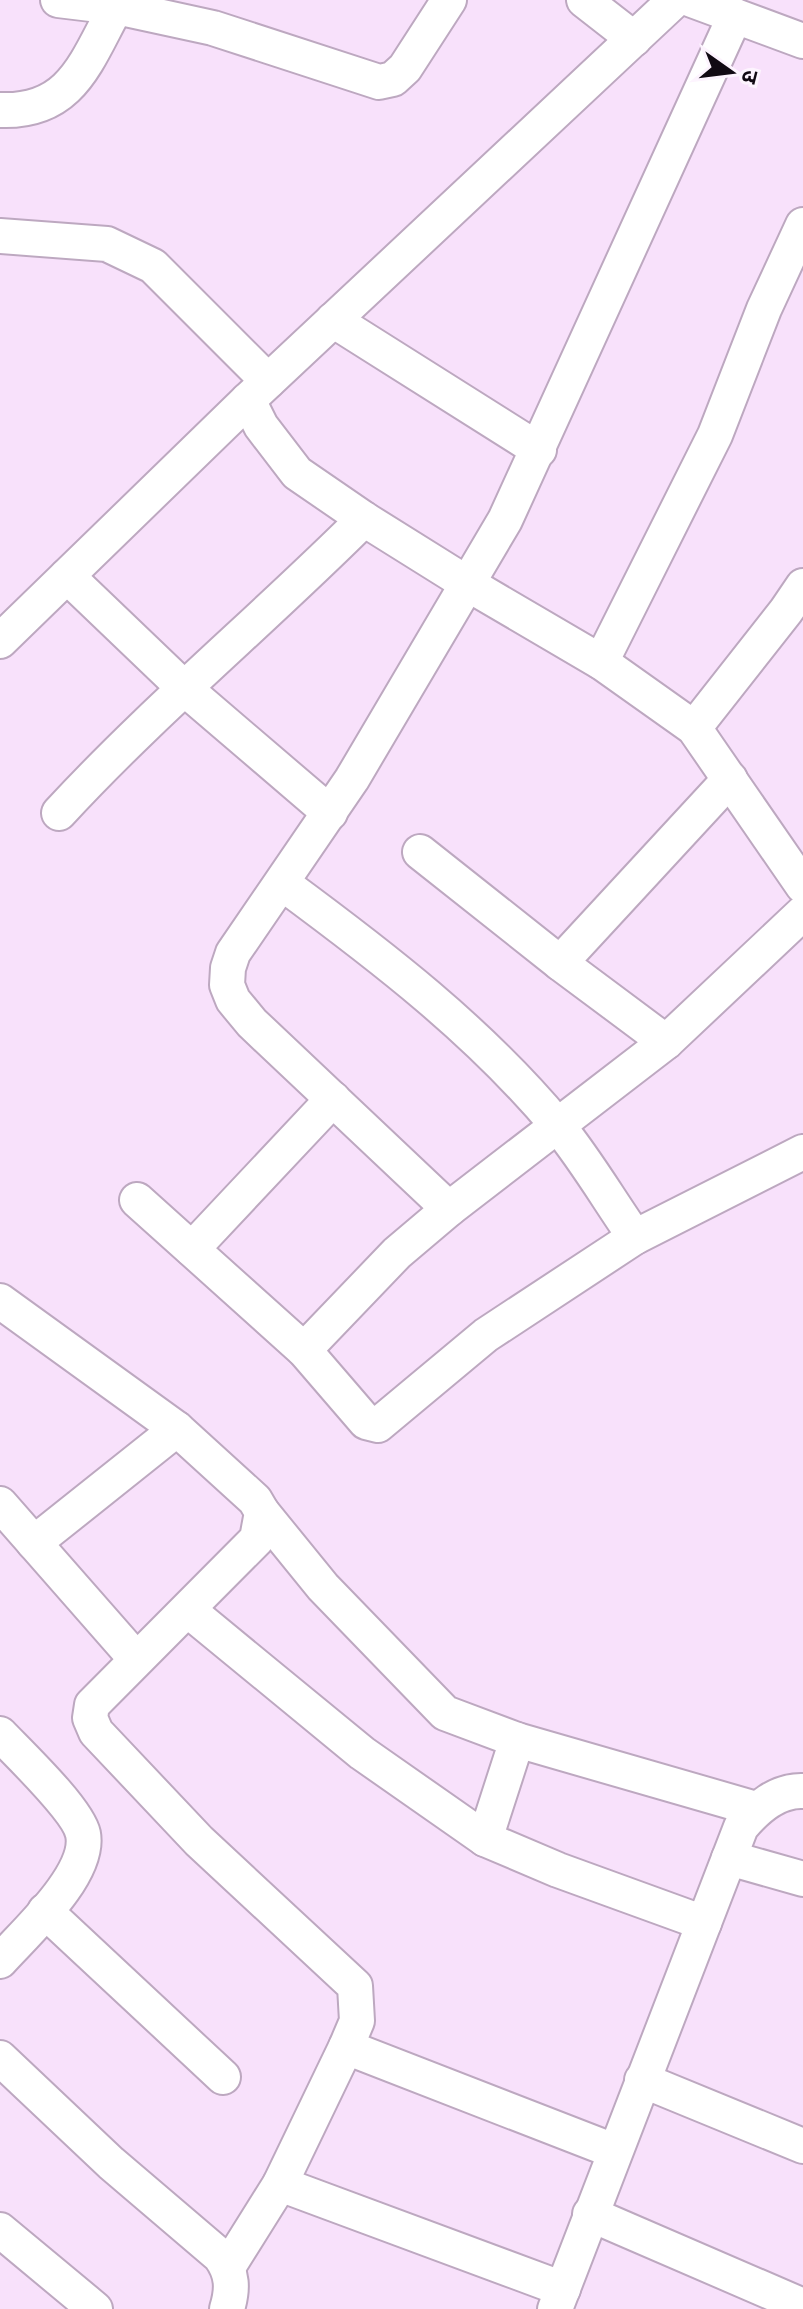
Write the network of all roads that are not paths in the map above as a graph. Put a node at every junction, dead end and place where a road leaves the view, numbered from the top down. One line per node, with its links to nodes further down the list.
1 (58, 0): 6 (street)
2 (449, 0): 6 (street)
3 (584, 0): 8 (street)
4 (675, 0): 8 (street)
5 (692, 0): 7 (street)
6 (116, 7): 10 (street)
7 (735, 16): 9 (street); 15 (street)
8 (634, 39): 13 (street)
9 (803, 41)
10 (0, 110)
11 (803, 225): 21 (street)
12 (0, 236): 14 (street)
13 (333, 320): 14 (street); 15 (street)
14 (258, 391): 16 (street); 17 (street)
15 (539, 450): 18 (street)
16 (364, 519): 18 (street); 22 (street)
17 (67, 576): 20 (street); 22 (street)
18 (468, 584): 21 (street); 26 (street)
19 (797, 606): 23 (street)
20 (0, 641)
21 (601, 662): 23 (street)
22 (184, 688): 25 (street); 26 (street)
23 (694, 728): 24 (street)
24 (730, 779): 29 (street); 31 (street)
25 (59, 813)
26 (330, 813): 28 (street)
27 (420, 852): 31 (street)
28 (282, 883): 33 (street); 34 (street)
29 (803, 886)
30 (803, 913): 32 (street)
31 (560, 963): 32 (street)
32 (666, 1042): 34 (street)
33 (333, 1099): 37 (street); 39 (street)
34 (559, 1127): 37 (street); 38 (street)
35 (803, 1152): 38 (street)
36 (137, 1200): 39 (street)
37 (449, 1209): 41 (street)
38 (635, 1237): 41 (street)
39 (192, 1249): 41 (street)
40 (5, 1315): 42 (street)
41 (304, 1350)
42 (177, 1429): 44 (street); 45 (street)
43 (0, 1504): 45 (street)
44 (262, 1512): 46 (street); 49 (street)
45 (34, 1543): 47 (street)
46 (188, 1610): 47 (street); 52 (street)
47 (136, 1659): 58 (street)
48 (0, 1734): 55 (street)
49 (517, 1740): 51 (street); 52 (street)
50 (803, 1791): 51 (street)
51 (756, 1809): 53 (street)
52 (485, 1839): 56 (street)
53 (729, 1858): 54 (street); 56 (street)
54 (803, 1879)
55 (45, 1911): 57 (street); 60 (street)
56 (704, 1923): 61 (street)
57 (0, 1961)
58 (346, 2047): 63 (street); 64 (street)
59 (0, 2058): 67 (street)
60 (223, 2077)
61 (642, 2080): 62 (street); 63 (street)
62 (803, 2146)
63 (614, 2151): 65 (street)
64 (280, 2184): 67 (street); 68 (street)
65 (590, 2214): 68 (street); 69 (street)
66 (0, 2230): 70 (street)
67 (228, 2267): 71 (street)
68 (559, 2299)
69 (803, 2306)
70 (95, 2309)
71 (227, 2309)

